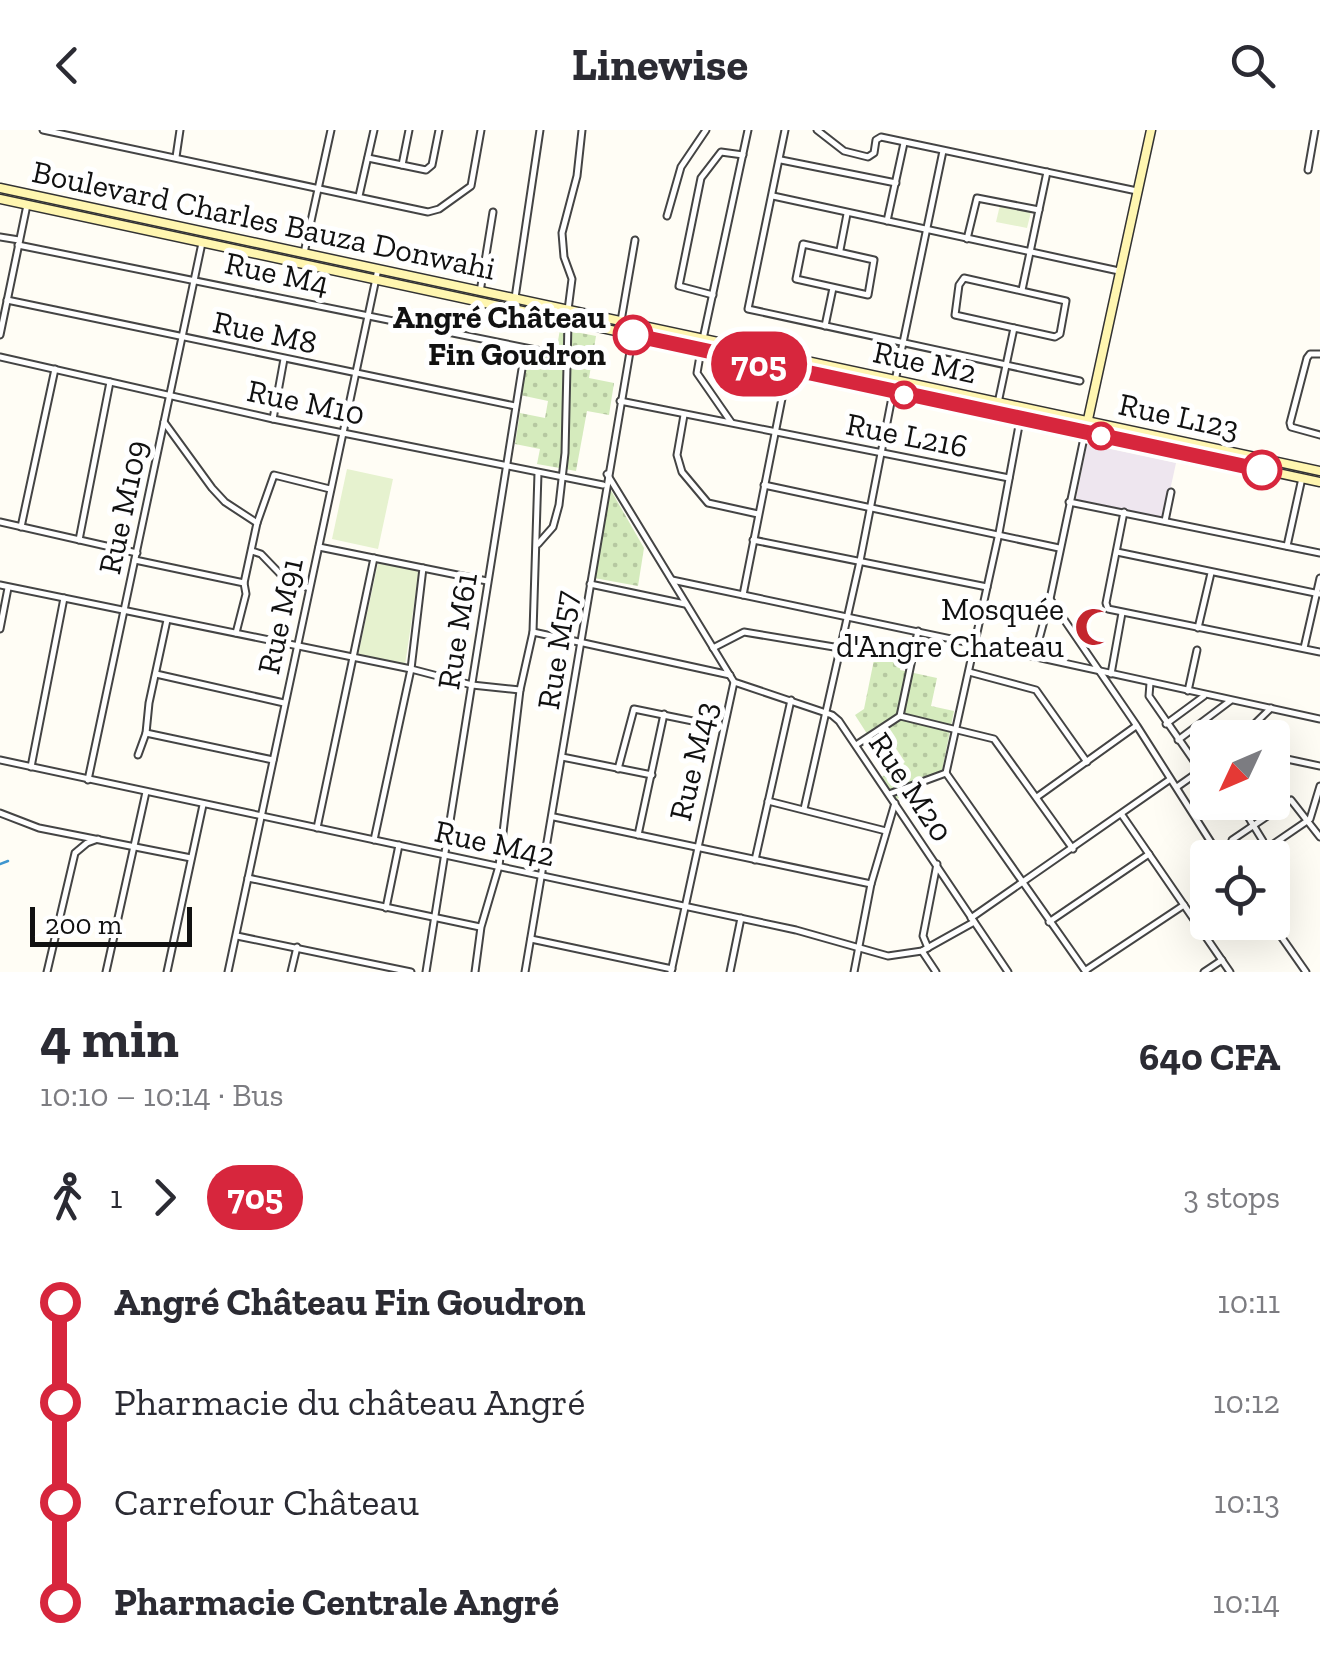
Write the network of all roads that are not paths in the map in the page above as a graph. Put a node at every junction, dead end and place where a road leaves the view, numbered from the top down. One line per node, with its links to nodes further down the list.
1 (43, 130): 19 (street)
2 (180, 130): 19 (street)
3 (331, 130): 26 (street)
4 (374, 130): 20 (street)
5 (409, 130): 22 (street)
6 (439, 130): 22 (street)
7 (481, 130): 29 (street)
8 (540, 130): 55 (street)
9 (582, 130): 57 (street)
10 (706, 130): 36 (street)
11 (748, 130): 18 (street)
12 (785, 130): 21 (street)
13 (816, 130): 16 (street)
14 (1151, 130): 28 (main road)
15 (1316, 130): 23 (street)
16 (904, 143): 17 (street); 25 (street)
17 (943, 151): 24 (street); 38 (street)
18 (743, 155): 54 (street); 54 (street)
19 (176, 157): 26 (street)
20 (368, 158): 22 (street); 29 (street)
21 (780, 160): 25 (street); 30 (street)
22 (402, 165)
23 (1308, 170)
24 (1047, 172): 28 (street); 33 (street)
25 (896, 183): 37 (street)
26 (318, 187): 29 (street); 46 (street)
27 (0, 188): 46 (main road, Boulevard Charles Bauza Donwahi)
28 (1138, 191): 48 (main road)
29 (359, 196)
30 (773, 196): 35 (street); 61 (street)
31 (0, 199): 32 (main road, Boulevard Charles Bauza Donwahi)
32 (27, 205): 42 (street); 43 (main road, Boulevard Charles Bauza Donwahi)
33 (1039, 210): 40 (street); 45 (street)
34 (493, 212): 53 (street)
35 (847, 213): 37 (street); 44 (street)
36 (667, 216)
37 (887, 221): 38 (street)
38 (927, 230): 40 (street); 67 (street)
39 (0, 237): 42 (street, Rue M4)
40 (967, 238): 45 (street)
41 (635, 240): 59 (street)
42 (19, 242): 49 (street, Rue M4); 56 (street)
43 (202, 243): 49 (street, Rue M109); 50 (main road, Boulevard Charles Bauza Donwahi)
44 (840, 250): 51 (street); 51 (street)
45 (1030, 252): 48 (street); 52 (street)
46 (304, 253): 47 (main road, Boulevard Charles Bauza Donwahi)
47 (378, 269): 50 (street, Rue M91); 53 (main road, Boulevard Charles Bauza Donwahi)
48 (1120, 271): 92 (main road)
49 (194, 279): 58 (street, Rue M4); 65 (street, Rue M109)
50 (375, 280): 57 (main road, Boulevard Charles Bauza Donwahi); 58 (street, Rue M91)
51 (832, 288): 61 (street)
52 (1022, 290): 62 (street); 62 (street)
53 (480, 292): 55 (main road, Boulevard Charles Bauza Donwahi)
54 (713, 296): 66 (street)
55 (514, 298): 57 (main road, Boulevard Charles Bauza Donwahi)
56 (7, 300): 64 (street); 65 (street, Rue M8)
57 (568, 314): 59 (main road, Boulevard Charles Bauza Donwahi); 63 (main road, Boulevard Charles Bauza Donwahi); 72 (street)
58 (368, 316): 68 (street, Rue M4); 78 (street, Rue M91)
59 (620, 321): 60 (main road, Boulevard Charles Bauza Donwahi)
60 (634, 324): 63 (street, Rue M57); 66 (main road, Rue M2)
61 (825, 326): 67 (street)
62 (1014, 328): 75 (street)
63 (632, 335): 69 (main road, Rue L123); 84 (street, Rue M57)
64 (0, 336)
65 (182, 338): 74 (street, Rue M8); 83 (street, Rue M109)
66 (703, 339): 73 (main road, Rue M2)
67 (902, 342): 75 (street); 79 (street)
68 (525, 350): 72 (street, Rue M4); 86 (street, Rue M61)
69 (701, 350): 77 (main road, Rue L123); 91 (street)
70 (1320, 354): 96 (street)
71 (0, 356): 76 (street, Rue M10)
72 (566, 356): 102 (street)
73 (790, 358): 77 (street); 79 (main road, Rue M2)
74 (284, 359): 78 (street, Rue M8); 88 (street)
75 (1006, 366): 80 (street); 85 (street)
76 (55, 369): 81 (street, Rue M10); 117 (street)
77 (788, 370): 82 (main road, Rue L123); 93 (street)
78 (355, 373): 86 (street, Rue M8); 94 (street, Rue M91)
79 (895, 381): 85 (main road, Rue M2)
80 (1080, 381)
81 (110, 382): 83 (street, Rue M10); 119 (street)
82 (893, 392): 89 (main road, Rue L123); 97 (street)
83 (170, 396): 88 (street, Rue M10); 90 (street, Rue M109)
84 (619, 401): 87 (street, Rue L216); 101 (street, Rue M57)
85 (998, 404): 92 (main road, Rue M2)
86 (515, 406): 98 (street, Rue M61)
87 (684, 414): 91 (street, Rue L216); 113 (street)
88 (273, 418): 94 (street, Rue M10)
89 (1020, 420): 95 (main road, Rue L123); 103 (street)
90 (164, 422): 116 (street); 128 (street, Rue M109)
91 (732, 422): 93 (street, Rue L216)
92 (1087, 422): 95 (main road); 99 (main road, Rue L123)
93 (776, 430): 97 (street, Rue L216); 107 (street)
94 (342, 433): 98 (street, Rue M10); 108 (street, Rue M91)
95 (1085, 433): 104 (main road, Rue L123); 110 (street)
96 (1320, 435)
97 (882, 453): 103 (street, Rue L216); 111 (street)
98 (505, 467): 100 (street, Rue M10); 135 (street, Rue M61)
99 (1320, 470)
100 (538, 473): 102 (street, Rue M10); 121 (street)
101 (607, 474): 106 (street, Rue M57); 134 (street, Rue M43)
102 (561, 477): 106 (street, Rue M10); 121 (street)
103 (1010, 478): 118 (street)
104 (1302, 478): 105 (main road, Rue L123); 123 (street)
105 (1320, 482)
106 (605, 485): 137 (street, Rue M57)
107 (764, 486): 111 (street); 113 (street)
108 (330, 489): 116 (street); 122 (street, Rue M91)
109 (1171, 492): 114 (street)
110 (1069, 502): 112 (street); 124 (street)
111 (871, 508): 118 (street); 130 (street)
112 (1124, 512): 114 (street); 126 (street)
113 (758, 514): 120 (street)
114 (1165, 521): 123 (street)
115 (0, 522): 117 (street)
116 (257, 523): 125 (street)
117 (21, 527): 119 (street)
118 (999, 533): 124 (street); 140 (street)
119 (79, 540): 128 (street)
120 (753, 540): 130 (street); 143 (street)
121 (538, 544): 154 (street)
122 (318, 546): 129 (street); 141 (street, Rue M91)
123 (1287, 546): 127 (street)
124 (1059, 548): 145 (street)
125 (252, 551): 136 (street); 141 (street)
126 (1117, 552): 132 (street); 148 (street)
127 (1320, 553)
128 (136, 556): 136 (street); 147 (street, Rue M109)
129 (374, 558): 131 (street); 165 (street)
130 (860, 560): 140 (street); 149 (street)
131 (423, 568): 135 (street); 166 (street)
132 (1212, 572): 142 (street); 151 (street)
133 (1320, 578): 142 (street)
134 (672, 580): 143 (street); 146 (street, Rue M43)
135 (488, 581): 173 (street, Rue M61)
136 (244, 583): 155 (street)
137 (590, 584): 146 (street); 156 (street, Rue M57)
138 (0, 585): 139 (street)
139 (9, 587): 144 (street); 152 (street)
140 (987, 587): 157 (street)
141 (309, 588): 158 (street, Rue M91)
142 (1318, 593): 161 (street)
143 (743, 595): 149 (street)
144 (64, 598): 147 (street); 201 (street)
145 (1050, 599): 164 (street); 167 (street)
146 (685, 604): 159 (street, Rue M43)
147 (125, 610): 150 (street); 207 (street, Rue M109)
148 (1122, 613): 151 (street); 170 (street)
149 (848, 616): 153 (street); 160 (street)
150 (168, 620): 155 (street); 169 (street)
151 (1198, 628): 161 (street)
152 (0, 629)
153 (918, 631): 157 (street); 183 (street)
154 (533, 632): 156 (street, Rue M20); 174 (street)
155 (236, 634): 158 (street)
156 (582, 640): 171 (street, Rue M20); 195 (street, Rue M57)
157 (975, 642): 164 (street); 168 (street)
158 (296, 646): 165 (street); 179 (street, Rue M91)
159 (713, 648): 160 (street); 171 (street, Rue M43)
160 (840, 648): 181 (street)
161 (1304, 648): 163 (street)
162 (1197, 650): 175 (street)
163 (1320, 652)
164 (1035, 654): 167 (street)
165 (353, 658): 166 (street); 226 (street)
166 (410, 669): 173 (street); 231 (street)
167 (1099, 670): 170 (street); 187 (street)
168 (968, 672): 189 (street); 199 (street)
169 (154, 674): 179 (street); 190 (street)
170 (1111, 675): 172 (street)
171 (732, 678): 177 (street, Rue M20); 188 (street, Rue M43)
172 (1150, 683): 175 (street); 186 (street)
173 (472, 686): 174 (street); 241 (street, Rue M61)
174 (520, 690): 245 (street)
175 (1188, 692): 176 (street)
176 (1205, 696): 178 (street); 186 (street)
177 (791, 700): 181 (street, Rue M20); 214 (street)
178 (1230, 701): 180 (street); 191 (street)
179 (284, 703): 197 (street, Rue M91)
180 (1271, 708): 184 (street); 185 (street)
181 (826, 713): 192 (street, Rue M20); 217 (street)
182 (664, 714): 188 (street); 202 (street); 204 (street)
183 (900, 716): 189 (street); 192 (street)
184 (1320, 719)
185 (1259, 720)
186 (1166, 724): 191 (street)
187 (1137, 726): 199 (street); 206 (street)
188 (723, 727): 238 (street, Rue M43)
189 (954, 730): 203 (street); 212 (street)
190 (146, 733): 193 (street); 197 (street)
191 (1178, 740): 194 (street)
192 (856, 746): 211 (street, Rue M20)
193 (138, 756)
194 (1190, 756)
195 (562, 757): 202 (street); 221 (street, Rue M57)
196 (0, 760): 201 (street, Rue M42)
197 (273, 760): 220 (street, Rue M91)
198 (1290, 760): 200 (street)
199 (1087, 762): 212 (street)
200 (1320, 766)
201 (31, 767): 207 (street, Rue M42)
202 (618, 768): 204 (street)
203 (946, 773): 211 (street); 248 (street)
204 (652, 775): 228 (street)
205 (1190, 778): 209 (street)
206 (1170, 779): 209 (street); 219 (street, Rue M42)
207 (88, 780): 210 (street, Rue M42)
208 (1320, 786): 224 (street)
209 (1177, 788): 232 (street)
210 (146, 792): 216 (street, Rue M42); 237 (street)
211 (889, 794): 215 (street, Rue M20)
212 (1037, 797): 239 (street)
213 (1290, 800): 224 (street)
214 (768, 801): 217 (street); 243 (street)
215 (895, 804): 227 (street); 244 (street, Rue M20)
216 (203, 805): 220 (street, Rue M42); 242 (street)
217 (804, 810): 227 (street)
218 (0, 813): 230 (street)
219 (1122, 815): 239 (street, Rue M42); 240 (street)
220 (261, 816): 226 (street, Rue M42); 247 (street, Rue M91)
221 (554, 817): 228 (street); 246 (street, Rue M57)
222 (1250, 820): 225 (street)
223 (1260, 820): 225 (street)
224 (1308, 822): 229 (street); 235 (street)
225 (1253, 825): 233 (street); 234 (street)
226 (317, 828): 231 (street, Rue M42)
227 (886, 831): 249 (street)
228 (638, 834): 238 (street)
229 (1320, 837)
230 (101, 838): 237 (street); 267 (street)
231 (374, 840): 236 (street, Rue M42)
232 (1210, 840)
233 (1232, 840)
234 (1264, 840)
235 (1280, 840)
236 (399, 845): 241 (street, Rue M42); 251 (street)
237 (134, 846): 242 (street); 268 (street)
238 (696, 848): 243 (street); 252 (street, Rue M43)
239 (1073, 849): 248 (street, Rue M42)
240 (1149, 854): 250 (street); 256 (street)
241 (445, 855): 245 (street, Rue M42); 253 (street, Rue M61)
242 (191, 858): 269 (street)
243 (755, 860): 249 (street)
244 (937, 864): 255 (street, Rue M20); 263 (street)
245 (499, 866): 246 (street, Rue M42); 257 (street)
246 (542, 875): 252 (street, Rue M42); 259 (street, Rue M57)
247 (248, 878): 251 (street); 258 (street, Rue M91)
248 (1023, 882): 255 (street, Rue M42); 256 (street)
249 (872, 884): 262 (street)
250 (1184, 905): 264 (street); 281 (street)
251 (386, 908): 253 (street)
252 (685, 908): 254 (street, Rue M42); 266 (street, Rue M43)
253 (435, 918): 257 (street); 274 (street, Rue M61)
254 (741, 918): 262 (street, Rue M42); 277 (street)
255 (972, 920): 263 (street, Rue M42); 280 (street, Rue M20)
256 (1050, 922): 281 (street)
257 (481, 927): 275 (street)
258 (236, 936): 261 (street); 270 (street, Rue M91)
259 (531, 938): 266 (street); 276 (street, Rue M57)
260 (1284, 940): 284 (street)
261 (297, 947): 265 (street); 271 (street)
262 (857, 948): 263 (street, Rue M42); 278 (street)
263 (925, 949): 279 (street)
264 (1222, 960): 282 (street); 283 (street)
265 (353, 961): 272 (street); 273 (street)
266 (672, 970)
267 (47, 972)
268 (106, 972)
269 (167, 972)
270 (228, 972)
271 (292, 972)
272 (351, 972)
273 (410, 972)
274 (426, 972)
275 (475, 972)
276 (526, 972)
277 (730, 972)
278 (854, 972)
279 (936, 972)
280 (1008, 972)
281 (1085, 972)
282 (1204, 972)
283 (1230, 972)
284 (1306, 972)

